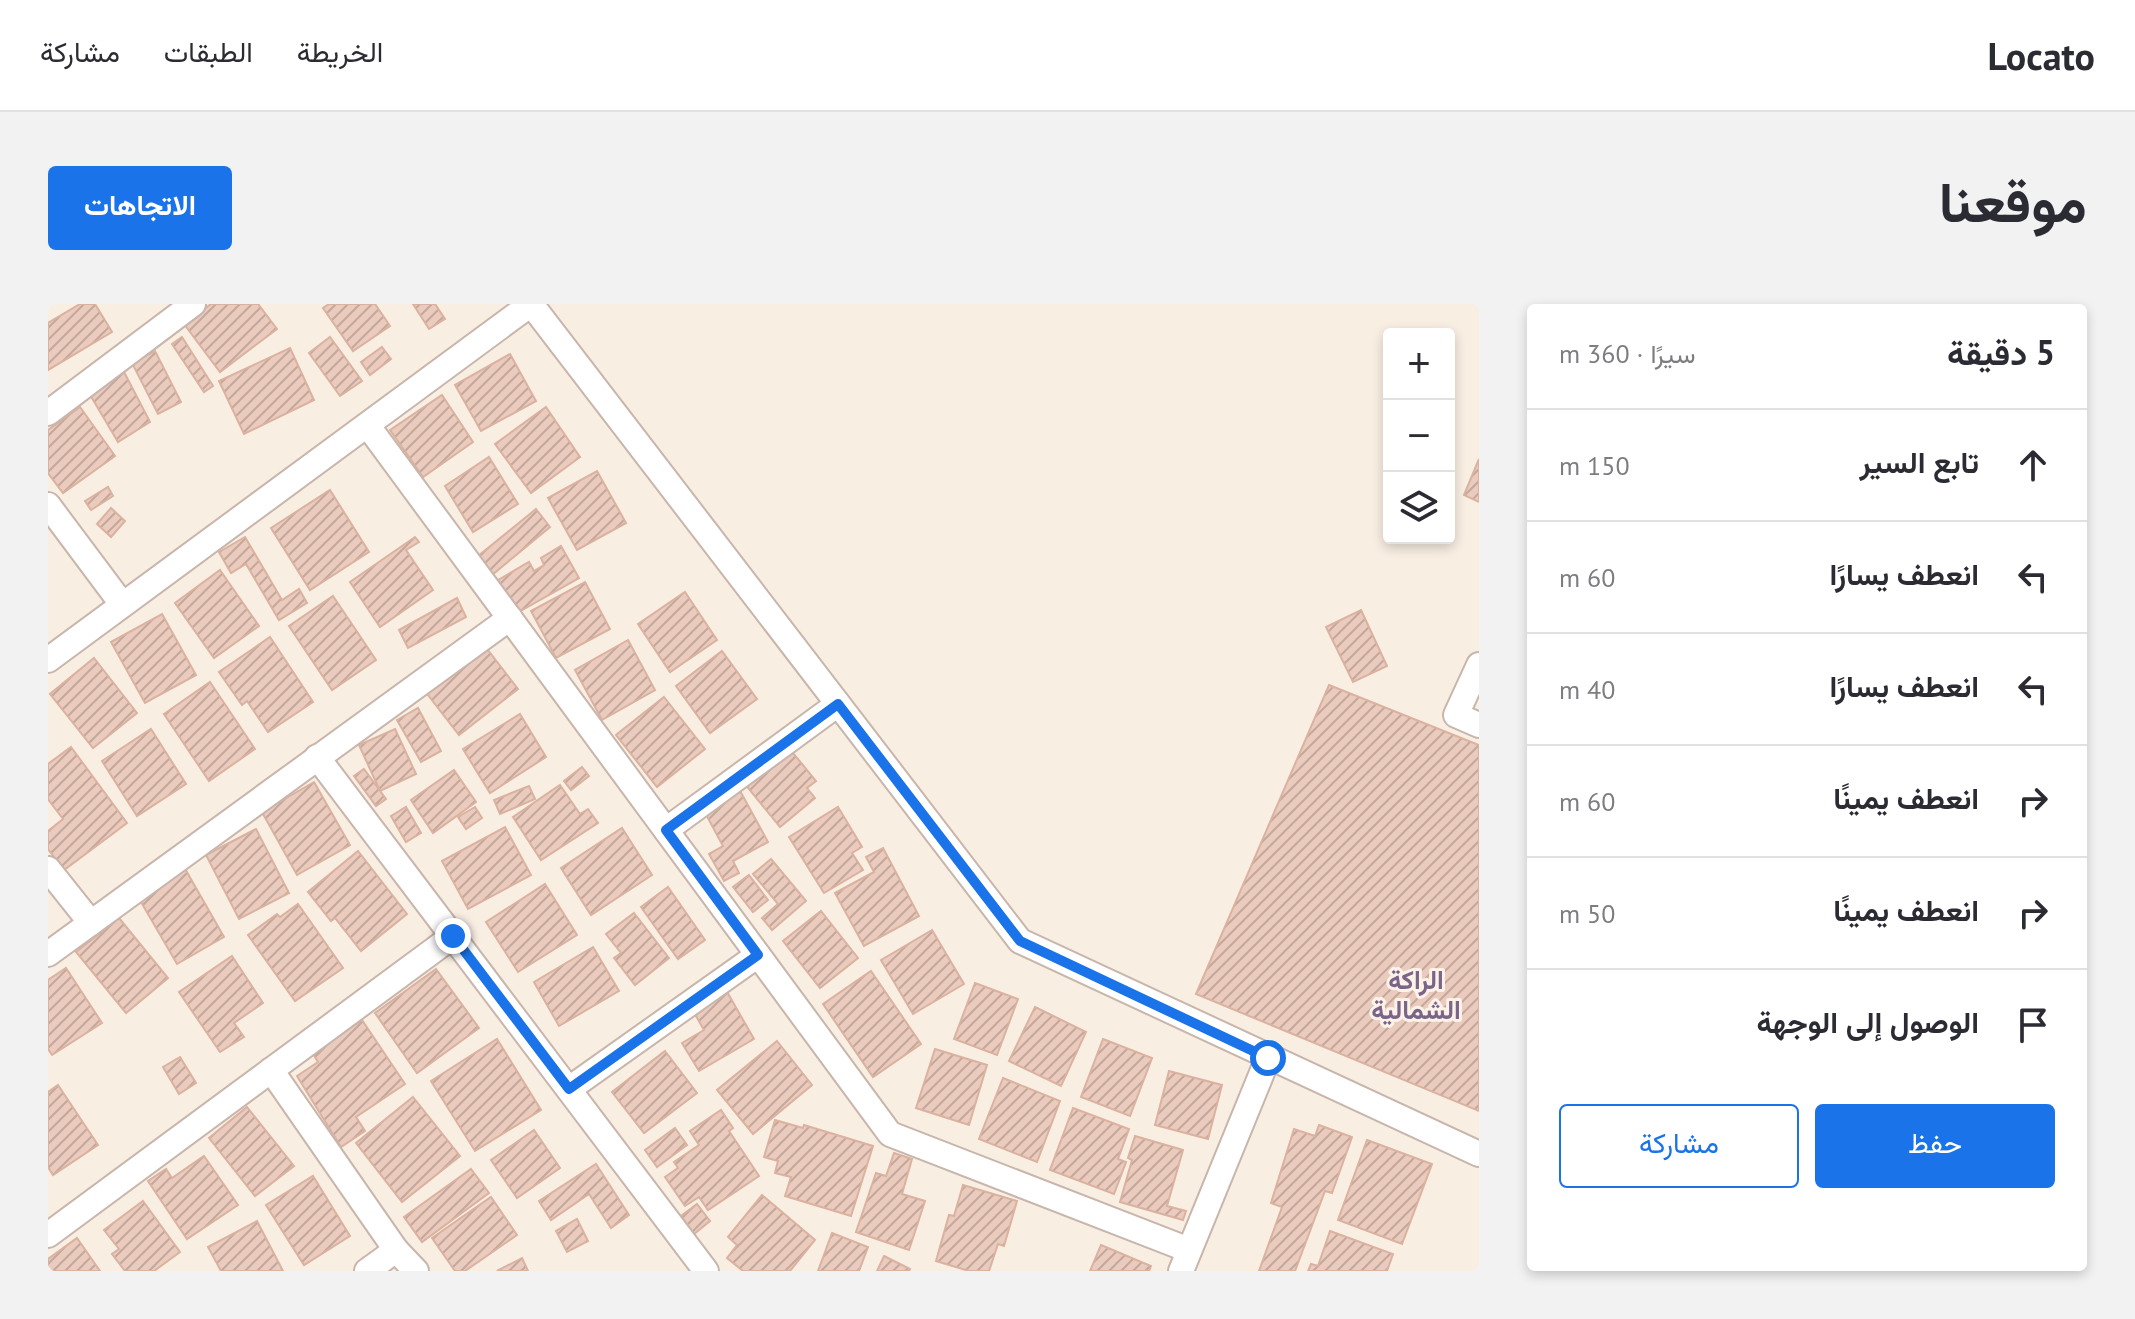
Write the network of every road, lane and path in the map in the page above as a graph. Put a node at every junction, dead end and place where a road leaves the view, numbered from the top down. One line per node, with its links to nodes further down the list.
1 (193, 304): 2 (street)
2 (48, 413)
3 (368, 426): 5 (street); 6 (street); 9 (street)
4 (48, 505): 5 (street)
5 (122, 604): 7 (street)
6 (510, 618): 11 (street); 12 (street)
7 (48, 660)
8 (1479, 665): 10 (street)
9 (838, 704): 12 (street); 18 (street)
10 (1479, 725)
11 (317, 757): 14 (street); 15 (street)
12 (666, 830): 17 (street)
13 (48, 869): 14 (street)
14 (91, 923): 16 (street)
15 (453, 936): 19 (street); 20 (street)
16 (48, 954)
17 (758, 955): 20 (street); 24 (street)
18 (1268, 1058): 21 (street); 24 (street)
19 (271, 1070): 22 (street); 23 (street)
20 (569, 1089): 27 (street)
21 (1479, 1154)
22 (48, 1235)
23 (396, 1250): 25 (street); 26 (street)
24 (1185, 1261)
25 (367, 1271)
26 (416, 1271)
27 (706, 1271)

